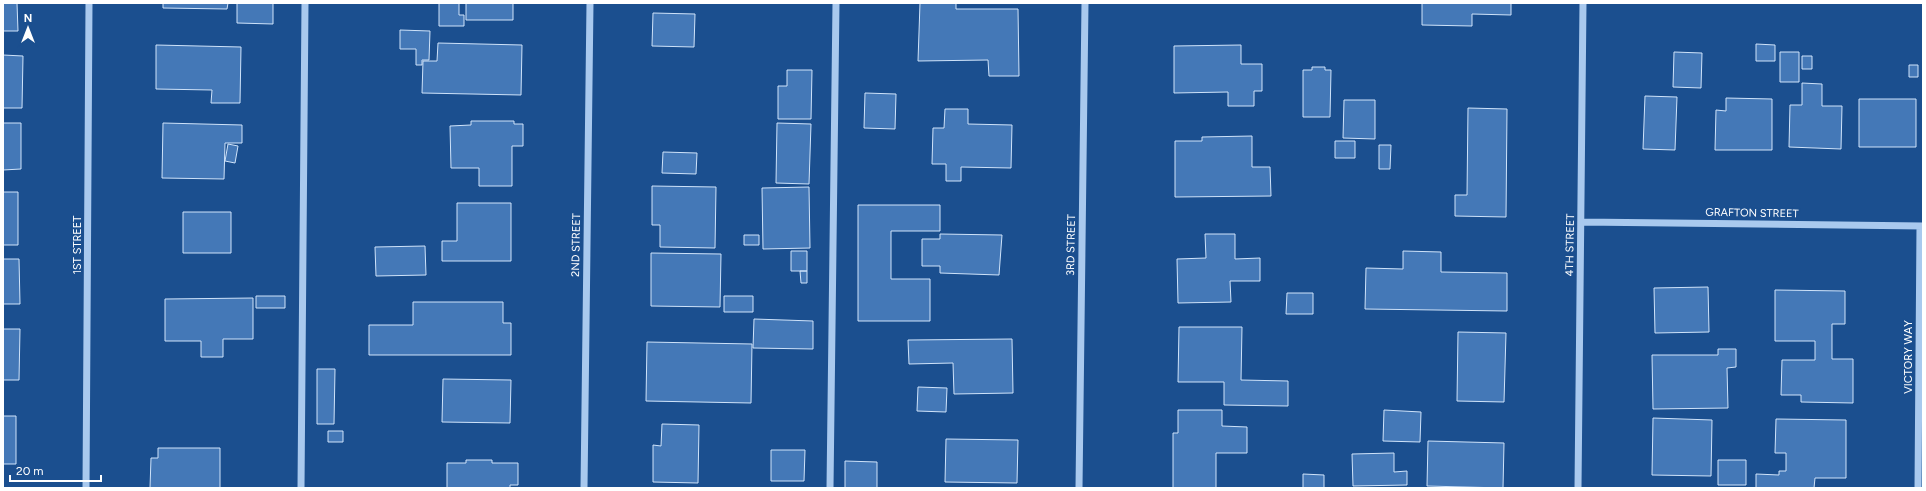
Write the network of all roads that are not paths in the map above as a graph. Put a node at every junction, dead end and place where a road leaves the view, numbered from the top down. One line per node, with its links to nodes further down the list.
1 (89, 3): 9 (street, 1ST STREET)
2 (305, 3): 10 (street)
3 (590, 3): 11 (street, 2ND STREET)
4 (836, 3): 12 (street)
5 (1085, 3): 13 (street, 3RD STREET)
6 (1583, 3): 7 (street, 4TH STREET)
7 (1582, 222): 8 (street, GRAFTON STREET); 14 (street, 4TH STREET)
8 (1922, 226): 15 (street, VICTORY WAY)
9 (86, 488)
10 (301, 488)
11 (584, 488)
12 (830, 488)
13 (1080, 488)
14 (1578, 488)
15 (1918, 488)

